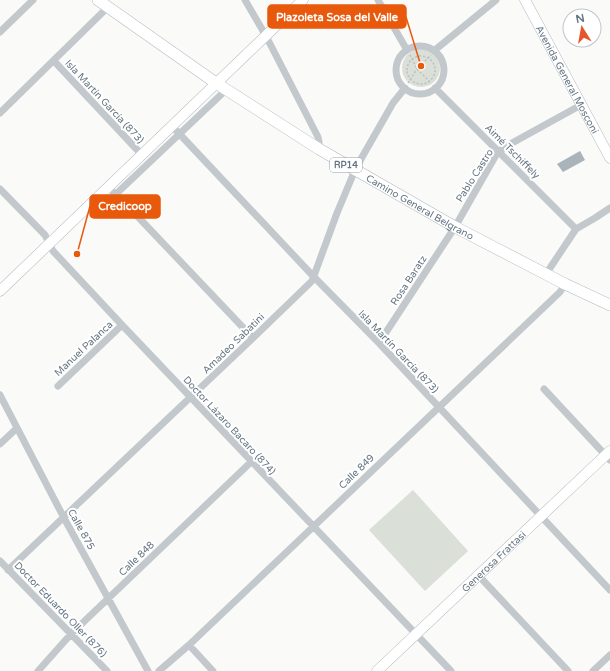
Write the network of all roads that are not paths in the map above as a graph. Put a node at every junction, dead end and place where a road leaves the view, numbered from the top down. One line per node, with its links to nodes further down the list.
1 (33, 0): 9 (street)
2 (98, 0): 8 (main road, Camino General Belgrano / RP14)
3 (245, 0): 10 (street)
4 (303, 0): 10 (main road)
5 (378, 0): 11 (street)
6 (496, 0): 12 (street)
7 (525, 0): 18 (main road, Avenida General Mosconi)
8 (108, 7): 13 (street); 14 (main road, Camino General Belgrano / RP14)
9 (0, 32)
10 (266, 36): 14 (main road); 22 (street)
11 (407, 50): 12 (street); 15 (street)
12 (435, 50): 16 (street)
13 (54, 61): 19 (street); 24 (street, Isla Martín García (873))
14 (216, 82): 17 (main road, Camino General Belgrano / RP14); 20 (main road)
15 (405, 88): 16 (street); 26 (street, Amadeo Sabatini)
16 (435, 88): 23 (street, Aimé Tschiffely)
17 (227, 89): 21 (street); 22 (main road, Camino General Belgrano / RP14)
18 (581, 105): 23 (street, Pablo Castro); 25 (main road, Avenida General Mosconi)
19 (0, 113)
20 (172, 126): 21 (street, Isla Martín García (873)); 24 (main road)
21 (179, 134): 28 (street); 34 (street, Isla Martín García (873))
22 (319, 149): 26 (main road, Camino General Belgrano / RP14)
23 (499, 151): 30 (street, Pablo Castro); 31 (street, Aimé Tschiffely)
24 (142, 154): 28 (main road)
25 (610, 158)
26 (355, 170): 30 (main road, Camino General Belgrano / RP14); 34 (street, Amadeo Sabatini)
27 (0, 189): 32 (street, Doctor Lázaro Bacaro (874))
28 (112, 191): 32 (main road); 39 (street)
29 (610, 208): 31 (street)
30 (455, 227): 33 (main road, Camino General Belgrano / RP14); 40 (street, Rosa Baratz)
31 (576, 228): 33 (street)
32 (49, 244): 36 (main road); 38 (street, Doctor Lázaro Bacaro (874))
33 (546, 274): 35 (main road, Camino General Belgrano / RP14)
34 (314, 277): 39 (street, Amadeo Sabatini); 40 (street, Isla Martín García (873))
35 (565, 284): 37 (main road, Camino General Belgrano / RP14); 45 (street, Calle 849)
36 (0, 291)
37 (610, 305)
38 (122, 325): 41 (street, Manuel Palanca); 44 (street, Doctor Lázaro Bacaro (874))
39 (253, 338): 44 (street, Amadeo Sabatini)
40 (379, 343): 45 (street, Isla Martín García (873))
41 (58, 386)
42 (544, 389): 48 (street)
43 (0, 395): 46 (street, Calle 875)
44 (191, 397): 49 (street, Doctor Lázaro Bacaro (874)); 51 (street, Amadeo Sabatini)
45 (438, 407): 50 (street, Isla Martín García (873)); 52 (street, Calle 849)
46 (17, 428): 47 (street); 51 (street, Calle 875)
47 (0, 444)
48 (609, 455): 50 (main road, Generosa Frattasi)
49 (251, 462): 52 (street, Doctor Lázaro Bacaro (874)); 56 (street, Calle 848)
50 (541, 517): 54 (main road, Generosa Frattasi); 55 (street, Isla Martín García (873))
51 (64, 518): 53 (street, Amadeo Sabatini); 56 (street, Calle 875)
52 (313, 527): 58 (street, Doctor Lázaro Bacaro (874)); 59 (street, Calle 849)
53 (3, 566): 57 (street, Doctor Eduardo Oller (876))
54 (478, 576): 58 (main road, Generosa Frattasi); 68 (street)
55 (610, 590)
56 (108, 598): 57 (street, Calle 848); 63 (street, Calle 875)
57 (71, 634): 61 (street, Calle 848); 62 (street, Doctor Eduardo Oller (876))
58 (416, 634): 66 (main road, Generosa Frattasi); 67 (street, Doctor Lázaro Bacaro (874))
59 (189, 645): 64 (street, Calle 849); 65 (street)
60 (610, 655): 69 (street)
61 (38, 671)
62 (107, 671)
63 (148, 671)
64 (159, 671)
65 (213, 671)
66 (377, 671)
67 (451, 671)
68 (568, 671)
69 (593, 671)

